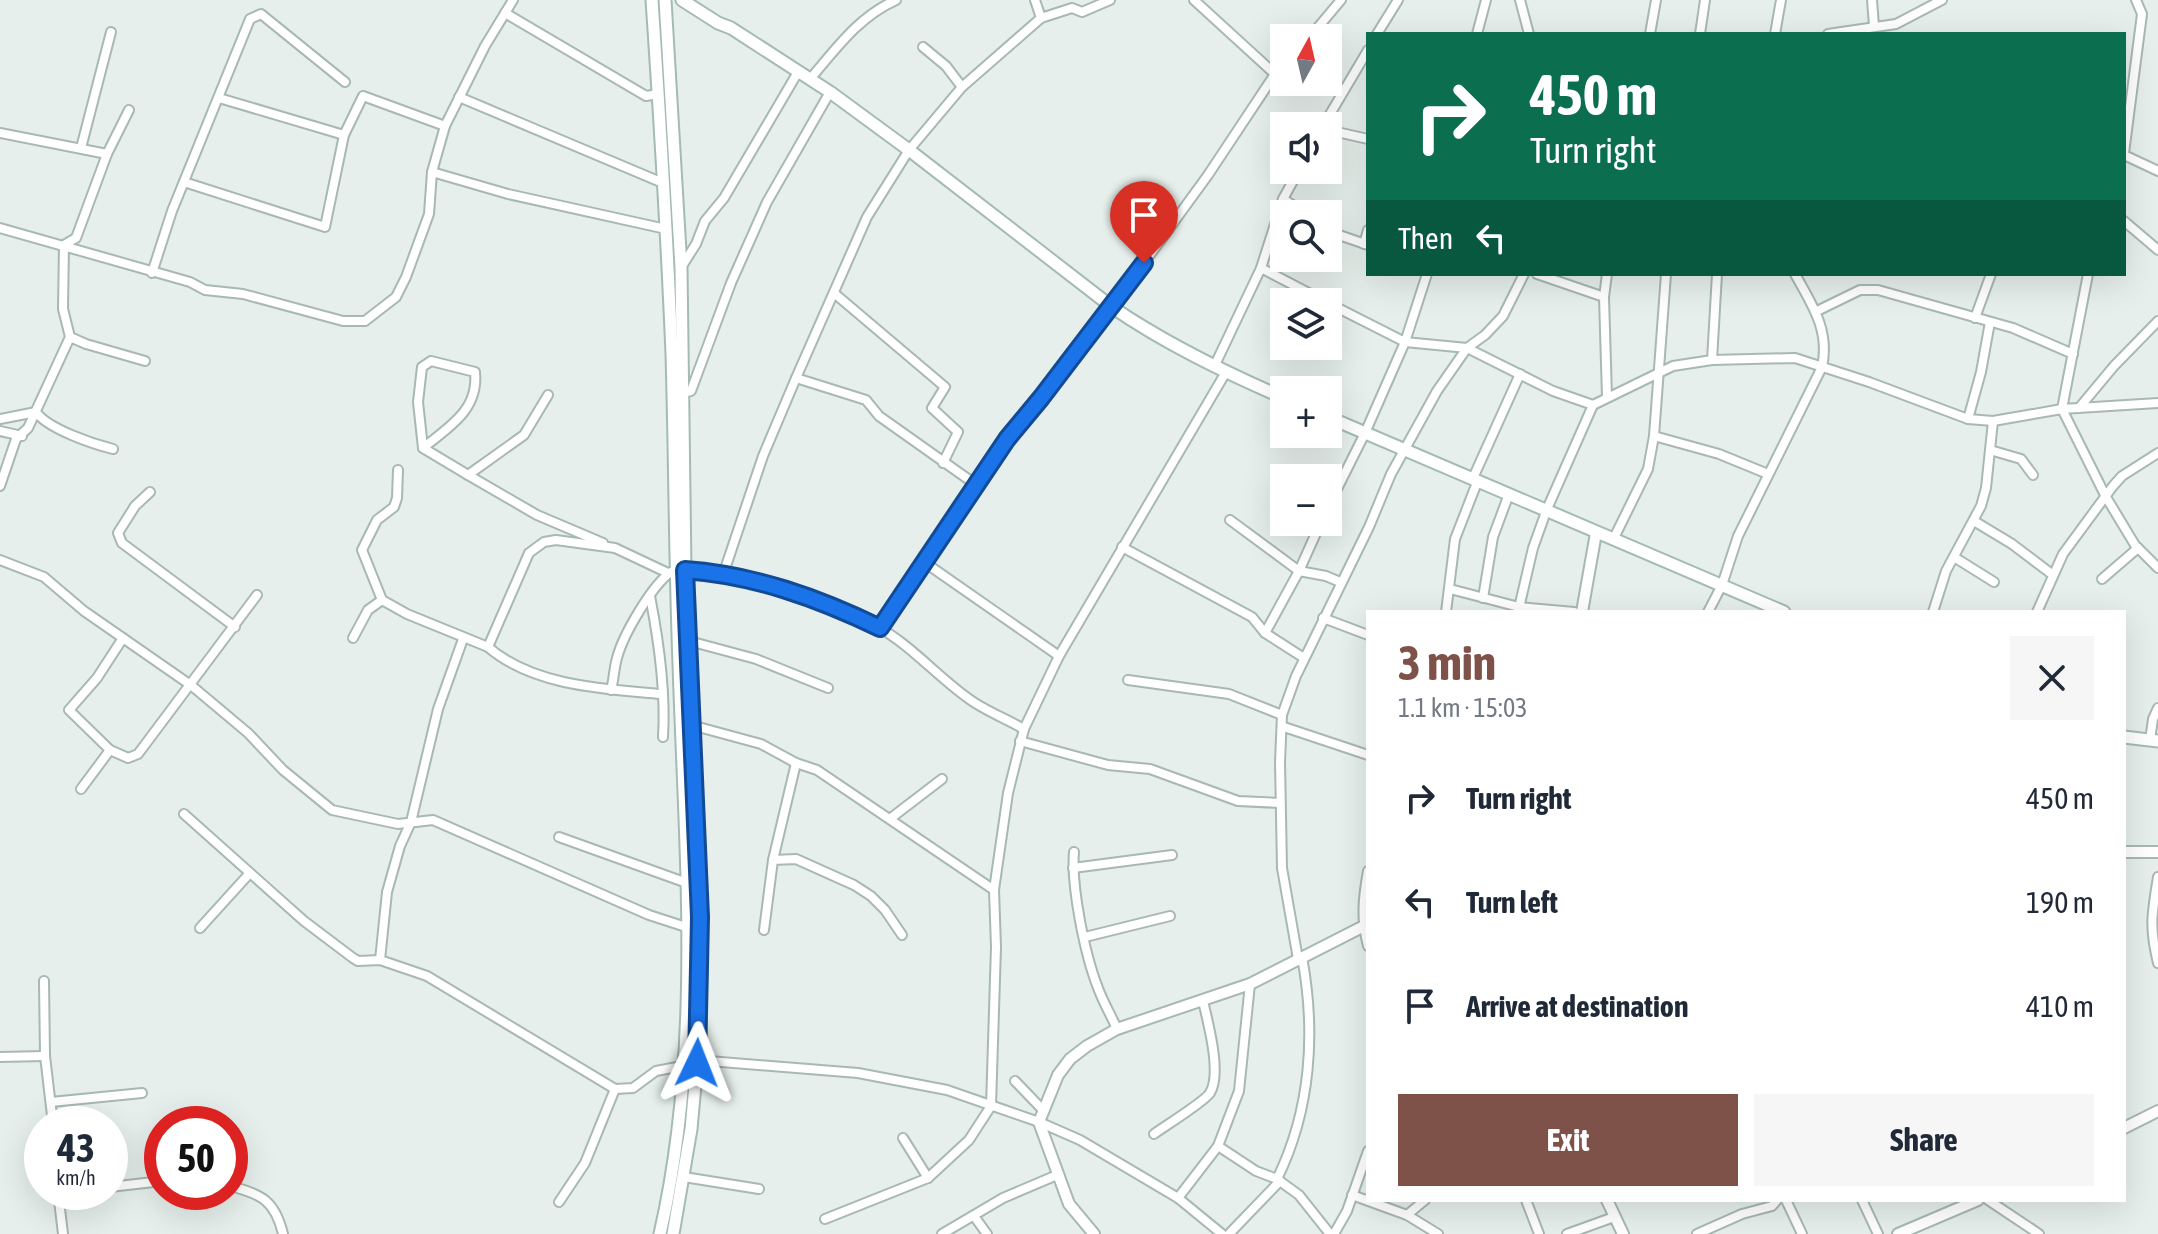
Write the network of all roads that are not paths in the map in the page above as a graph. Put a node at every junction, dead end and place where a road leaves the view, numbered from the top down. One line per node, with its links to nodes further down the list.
1 (513, 0): 19 (street)
2 (652, 0): 41 (main road)
3 (665, 0): 21 (main road)
4 (896, 0): 36 (street)
5 (1035, 0): 20 (street)
6 (1110, 0): 20 (street)
7 (1194, 0): 34 (street)
8 (1341, 0): 22 (street)
9 (1398, 0): 25 (street)
10 (1486, 0): 26 (street)
11 (1520, 0): 27 (street)
12 (1656, 0): 28 (street)
13 (1705, 0): 29 (street)
14 (1781, 0): 30 (street)
15 (1872, 0): 23 (street)
16 (1942, 0): 23 (street)
17 (2136, 0): 50 (street)
18 (688, 1): 21 (main road); 35 (main road)
19 (505, 13): 41 (street); 42 (street)
20 (1041, 18): 39 (street)
21 (666, 20): 69 (main road)
22 (1321, 24)
23 (1874, 26): 31 (street)
24 (111, 32): 52 (street)
25 (1378, 32)
26 (1478, 32)
27 (1528, 32)
28 (1650, 32)
29 (1700, 32)
30 (1775, 32)
31 (1840, 32)
32 (923, 47): 39 (street)
33 (1366, 53): 45 (street)
34 (1270, 69)
35 (798, 72): 36 (main road); 69 (street)
36 (810, 79): 40 (main road)
37 (345, 82): 43 (street)
38 (1270, 82): 84 (street)
39 (962, 87): 53 (street)
40 (830, 92): 53 (main road); 102 (street)
41 (658, 94): 59 (main road)
42 (459, 97): 46 (street); 59 (street)
43 (219, 98): 49 (street); 58 (street)
44 (129, 110): 54 (street)
45 (1331, 112)
46 (445, 126): 49 (street); 57 (street)
47 (0, 133): 52 (street)
48 (1342, 133): 51 (street)
49 (344, 135): 58 (street)
50 (2126, 138)
51 (1366, 139)
52 (81, 148): 54 (street)
53 (909, 150): 82 (street); 84 (main road)
54 (107, 154): 67 (street)
55 (2126, 155): 56 (street)
56 (2158, 171)
57 (432, 172): 64 (street); 71 (street)
58 (184, 182): 71 (street)
59 (663, 183): 64 (main road)
60 (1291, 184): 61 (street)
61 (1283, 199): 70 (street)
62 (2126, 223): 68 (street)
63 (0, 228): 67 (street)
64 (666, 229): 148 (main road)
65 (1342, 236): 66 (street)
66 (1366, 244)
67 (64, 245): 71 (street); 90 (street)
68 (2158, 250)
69 (681, 268): 102 (main road)
70 (1261, 268): 81 (street); 97 (street)
71 (152, 273)
72 (1426, 276): 91 (street)
73 (1523, 276): 92 (street)
74 (1543, 276): 83 (street)
75 (1607, 276): 83 (street)
76 (1666, 276): 98 (street)
77 (1717, 276): 94 (street)
78 (1796, 276): 86 (street)
79 (1990, 276): 87 (street)
80 (2088, 276): 93 (street)
81 (1299, 288)
82 (834, 293): 100 (street); 123 (street)
83 (1604, 297): 104 (street)
84 (1112, 307): 97 (main road); 130 (street)
85 (1342, 310): 91 (street)
86 (1817, 311): 87 (street); 96 (street)
87 (1975, 318): 89 (street)
88 (2158, 321): 107 (street)
89 (1990, 322): 93 (street); 111 (street)
90 (70, 337): 95 (street); 109 (street)
91 (1405, 342): 92 (street); 115 (street)
92 (1467, 348): 99 (street); 120 (street)
93 (2073, 354): 108 (street)
94 (1712, 360): 96 (street); 98 (street)
95 (145, 361)
96 (1822, 367): 111 (street); 125 (street)
97 (1220, 370): 101 (main road); 141 (street)
98 (1657, 372): 104 (street); 117 (street)
99 (1520, 374): 106 (street); 129 (street)
100 (796, 378): 123 (street); 150 (street)
101 (1270, 392)
102 (683, 393): 148 (main road)
103 (548, 395): 126 (street)
104 (1607, 397): 106 (street)
105 (2158, 403): 107 (street)
106 (1593, 405): 135 (street)
107 (2079, 408): 108 (street)
108 (2062, 409): 112 (street); 134 (street)
109 (36, 412): 110 (street); 116 (street); 119 (street)
110 (0, 419)
111 (1968, 419): 112 (street)
112 (1993, 421): 121 (street)
113 (1342, 423): 115 (main road)
114 (0, 431): 116 (street)
115 (1365, 433): 120 (main road); 128 (street)
116 (22, 436): 131 (street)
117 (1654, 436): 125 (street); 140 (street)
118 (423, 448): 118 (street); 126 (street)
119 (113, 449)
120 (1405, 449): 129 (main road); 153 (street)
121 (1990, 450): 127 (street); 137 (street)
122 (2157, 456): 134 (street)
123 (943, 463): 130 (street)
124 (398, 470): 160 (street)
125 (1768, 474): 155 (street)
126 (468, 475): 142 (street)
127 (2033, 475)
128 (1342, 479)
129 (1475, 479): 133 (main road); 156 (street)
130 (975, 484): 146 (street)
131 (0, 486)
132 (150, 492): 169 (street)
133 (1509, 494): 135 (main road); 159 (street)
134 (2106, 497): 143 (street); 151 (street)
135 (1547, 509): 138 (main road); 162 (street)
136 (1230, 520): 149 (street)
137 (1974, 521): 144 (street); 151 (street)
138 (1596, 533): 140 (main road); 163 (street)
139 (1315, 536): 149 (street)
140 (1613, 540): 155 (main road)
141 (1122, 547): 171 (street); 178 (street)
142 (615, 548): 148 (street); 177 (street)
143 (2138, 548): 147 (street); 152 (street)
144 (1954, 557): 154 (street); 166 (street)
145 (0, 560): 173 (street)
146 (924, 562): 170 (street); 178 (street)
147 (2158, 568)
148 (676, 571): 150 (street); 158 (street); 176 (main road); 214 (main road)
149 (1299, 571): 153 (street); 171 (street)
150 (724, 572): 170 (street)
151 (2053, 575): 167 (street)
152 (2102, 579)
153 (1340, 582): 168 (street)
154 (1994, 582)
155 (1722, 585): 164 (street); 165 (main road)
156 (1450, 589): 159 (street); 161 (street)
157 (257, 595): 169 (street)
158 (650, 596): 183 (street); 184 (street)
159 (1483, 598): 162 (street)
160 (382, 600): 174 (street); 175 (street)
161 (1446, 610)
162 (1518, 610)
163 (1582, 610)
164 (1709, 610)
165 (1776, 610)
166 (1934, 610)
167 (2038, 610)
168 (1323, 618): 172 (street); 179 (street)
169 (235, 627): 181 (street)
170 (880, 628): 189 (street)
171 (1265, 633): 179 (street)
172 (1366, 634)
173 (123, 638): 181 (street); 194 (street)
174 (353, 638)
175 (463, 639): 177 (street); 202 (street)
176 (689, 641): 182 (street); 187 (main road)
177 (488, 647): 183 (street)
178 (1059, 656): 189 (street)
179 (1304, 658): 186 (street)
180 (1128, 680): 186 (street)
181 (192, 686): 194 (street); 202 (street)
182 (828, 688)
183 (611, 690): 184 (street)
184 (662, 694): 190 (street)
185 (2158, 708): 193 (street)
186 (1282, 715): 188 (street)
187 (691, 725): 196 (street); 232 (main road)
188 (1284, 727): 195 (street); 199 (street)
189 (1024, 729): 192 (street)
190 (663, 737)
191 (2126, 737): 193 (main road)
192 (1020, 741): 199 (street); 215 (street)
193 (2154, 741)
194 (110, 750): 198 (street)
195 (1366, 754)
196 (796, 763): 201 (street); 208 (street)
197 (942, 779): 201 (street)
198 (81, 789)
199 (1280, 803): 223 (street)
200 (184, 814): 211 (street)
201 (891, 818): 215 (street)
202 (411, 822): 219 (street); 224 (street)
203 (559, 837): 214 (street)
204 (1074, 852): 210 (street)
205 (2126, 852): 206 (street)
206 (2158, 852): 209 (street)
207 (1172, 855): 210 (street)
208 (773, 860): 220 (street); 221 (street)
209 (2158, 860)
210 (1073, 868): 222 (street)
211 (249, 874): 218 (street); 224 (street)
212 (2158, 877): 225 (street)
213 (1366, 882): 217 (street)
214 (687, 883): 219 (main road)
215 (994, 890): 239 (street)
216 (1170, 916): 222 (street)
217 (1366, 925): 223 (street)
218 (200, 928)
219 (689, 928): 233 (main road)
220 (764, 930)
221 (902, 935)
222 (1085, 937): 229 (street)
223 (1300, 958): 227 (street); 251 (street)
224 (380, 960): 235 (street)
225 (2158, 963)
226 (44, 981): 230 (street)
227 (1250, 984): 228 (street); 246 (street)
228 (1203, 1001): 229 (street); 244 (street)
229 (1117, 1029): 240 (street)
230 (45, 1056): 231 (street); 237 (street)
231 (0, 1057)
232 (697, 1063): 233 (street); 239 (street); 249 (main road)
233 (684, 1065): 235 (street); 274 (main road)
234 (1015, 1081): 240 (street)
235 (615, 1089): 257 (street)
236 (142, 1093): 237 (street)
237 (51, 1102): 238 (street)
238 (51, 1106)
239 (991, 1106): 242 (street); 250 (street)
240 (1042, 1109): 242 (street)
241 (2158, 1111): 243 (street)
242 (1039, 1122): 248 (street); 255 (street)
243 (2126, 1127)
244 (1154, 1134)
245 (903, 1138): 250 (street)
246 (1218, 1146): 251 (street); 255 (street)
247 (1366, 1156): 254 (street)
248 (1057, 1175): 269 (street); 278 (street)
249 (684, 1177): 252 (street); 275 (main road)
250 (928, 1178): 271 (street)
251 (1278, 1180): 280 (street); 281 (street)
252 (759, 1189)
253 (248, 1192): 273 (street)
254 (1352, 1195): 256 (street); 281 (street)
255 (1178, 1198): 279 (street)
256 (1366, 1200)
257 (559, 1202)
258 (1371, 1202): 268 (street)
259 (1423, 1202): 268 (street)
260 (1527, 1202): 283 (street)
261 (1608, 1202): 270 (street)
262 (1775, 1202): 286 (street)
263 (1787, 1202): 287 (street)
264 (1863, 1202): 288 (street)
265 (1974, 1202): 289 (street)
266 (1991, 1202): 290 (street)
267 (60, 1210): 272 (street)
268 (1407, 1215): 282 (street)
269 (974, 1216): 276 (street); 277 (street)
270 (1614, 1217): 284 (street); 285 (street)
271 (825, 1219)
272 (63, 1234)
273 (283, 1234)
274 (660, 1234)
275 (673, 1234)
276 (942, 1234)
277 (987, 1234)
278 (1094, 1234)
279 (1222, 1234)
280 (1229, 1234)
281 (1332, 1234)
282 (1438, 1234)
283 (1539, 1234)
284 (1567, 1234)
285 (1623, 1234)
286 (1697, 1234)
287 (1802, 1234)
288 (1878, 1234)
289 (1898, 1234)
290 (2039, 1234)

